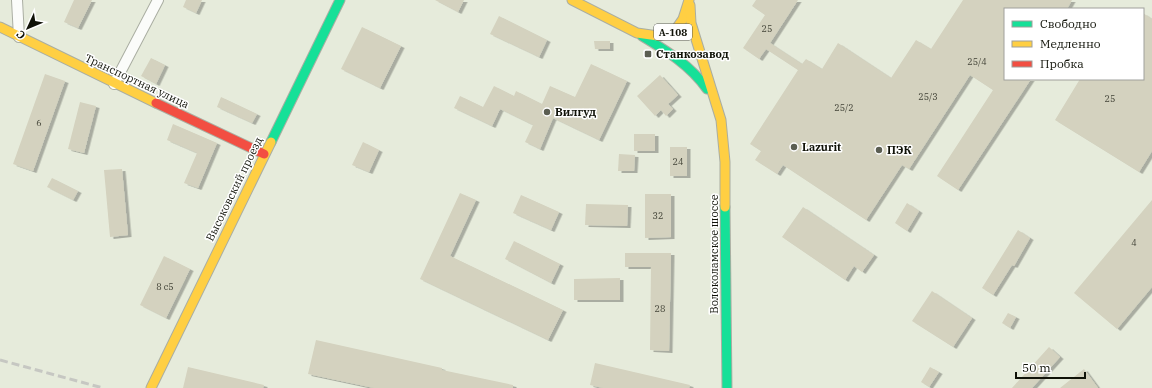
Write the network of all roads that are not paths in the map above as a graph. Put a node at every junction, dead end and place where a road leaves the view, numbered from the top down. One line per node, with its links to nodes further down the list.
1 (17, 0): 8 (street)
2 (158, 0): 9 (street)
3 (340, 0): 11 (main road, Высоковский проезд)
4 (572, 0): 7 (main road, А-108)
5 (690, 0): 7 (main road, А-108); 10 (main road, Волоколамское шоссе)
6 (0, 27): 8 (main road, Транспортная улица)
7 (637, 33): 10 (main road, Волоколамское шоссе)
8 (19, 37): 9 (main road, Транспортная улица)
9 (114, 84): 11 (main road, Транспортная улица)
10 (721, 120): 13 (main road, Волоколамское шоссе)
11 (264, 154): 12 (main road, Высоковский проезд)
12 (151, 388)
13 (727, 388)

